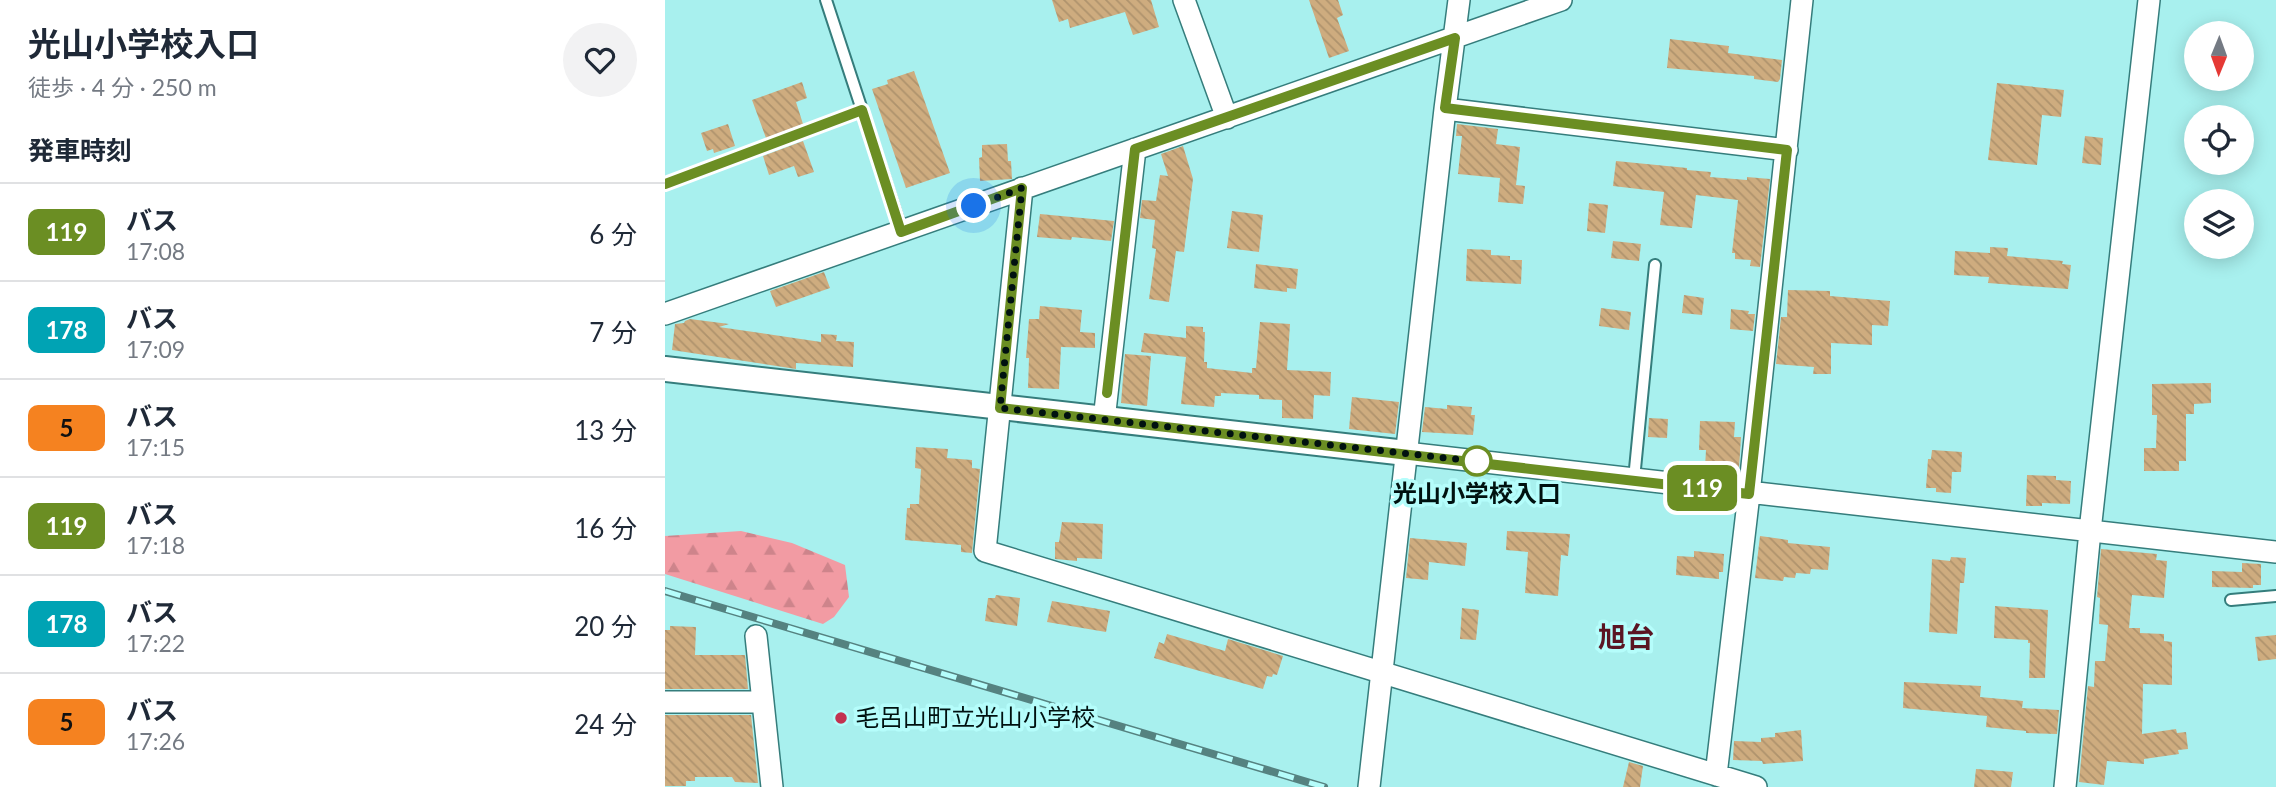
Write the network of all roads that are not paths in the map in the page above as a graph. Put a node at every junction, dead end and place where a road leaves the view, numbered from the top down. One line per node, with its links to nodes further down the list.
1 (827, 0): 9 (lane)
2 (1184, 0): 10 (street)
3 (1459, 0): 7 (street)
4 (1561, 0): 7 (street)
5 (1803, 0): 12 (street)
6 (2149, 0): 24 (street)
7 (1455, 38): 8 (street); 10 (street)
8 (1445, 108): 12 (street); 21 (street)
9 (862, 110): 13 (lane); 15 (lane)
10 (1227, 118): 11 (street)
11 (1135, 149): 14 (street); 20 (street)
12 (1787, 150): 23 (street)
13 (665, 184)
14 (1022, 188): 15 (street); 19 (street)
15 (901, 232): 17 (street)
16 (1655, 265): 22 (lane)
17 (665, 314)
18 (665, 369): 19 (street)
19 (1000, 408): 20 (street); 29 (street)
20 (1104, 420): 21 (street)
21 (1406, 453): 22 (street); 29 (street)
22 (1634, 479): 23 (street)
23 (1749, 494): 24 (street); 32 (street)
24 (2090, 531): 25 (street); 36 (street)
25 (2276, 552)
26 (2276, 596): 27 (lane)
27 (2231, 600)
28 (756, 636): 31 (street)
29 (1381, 674): 32 (street); 34 (street)
30 (665, 702): 31 (street)
31 (763, 702): 33 (street)
32 (1716, 775): 35 (street)
33 (772, 787)
34 (1369, 787)
35 (1756, 787)
36 (2065, 787)

